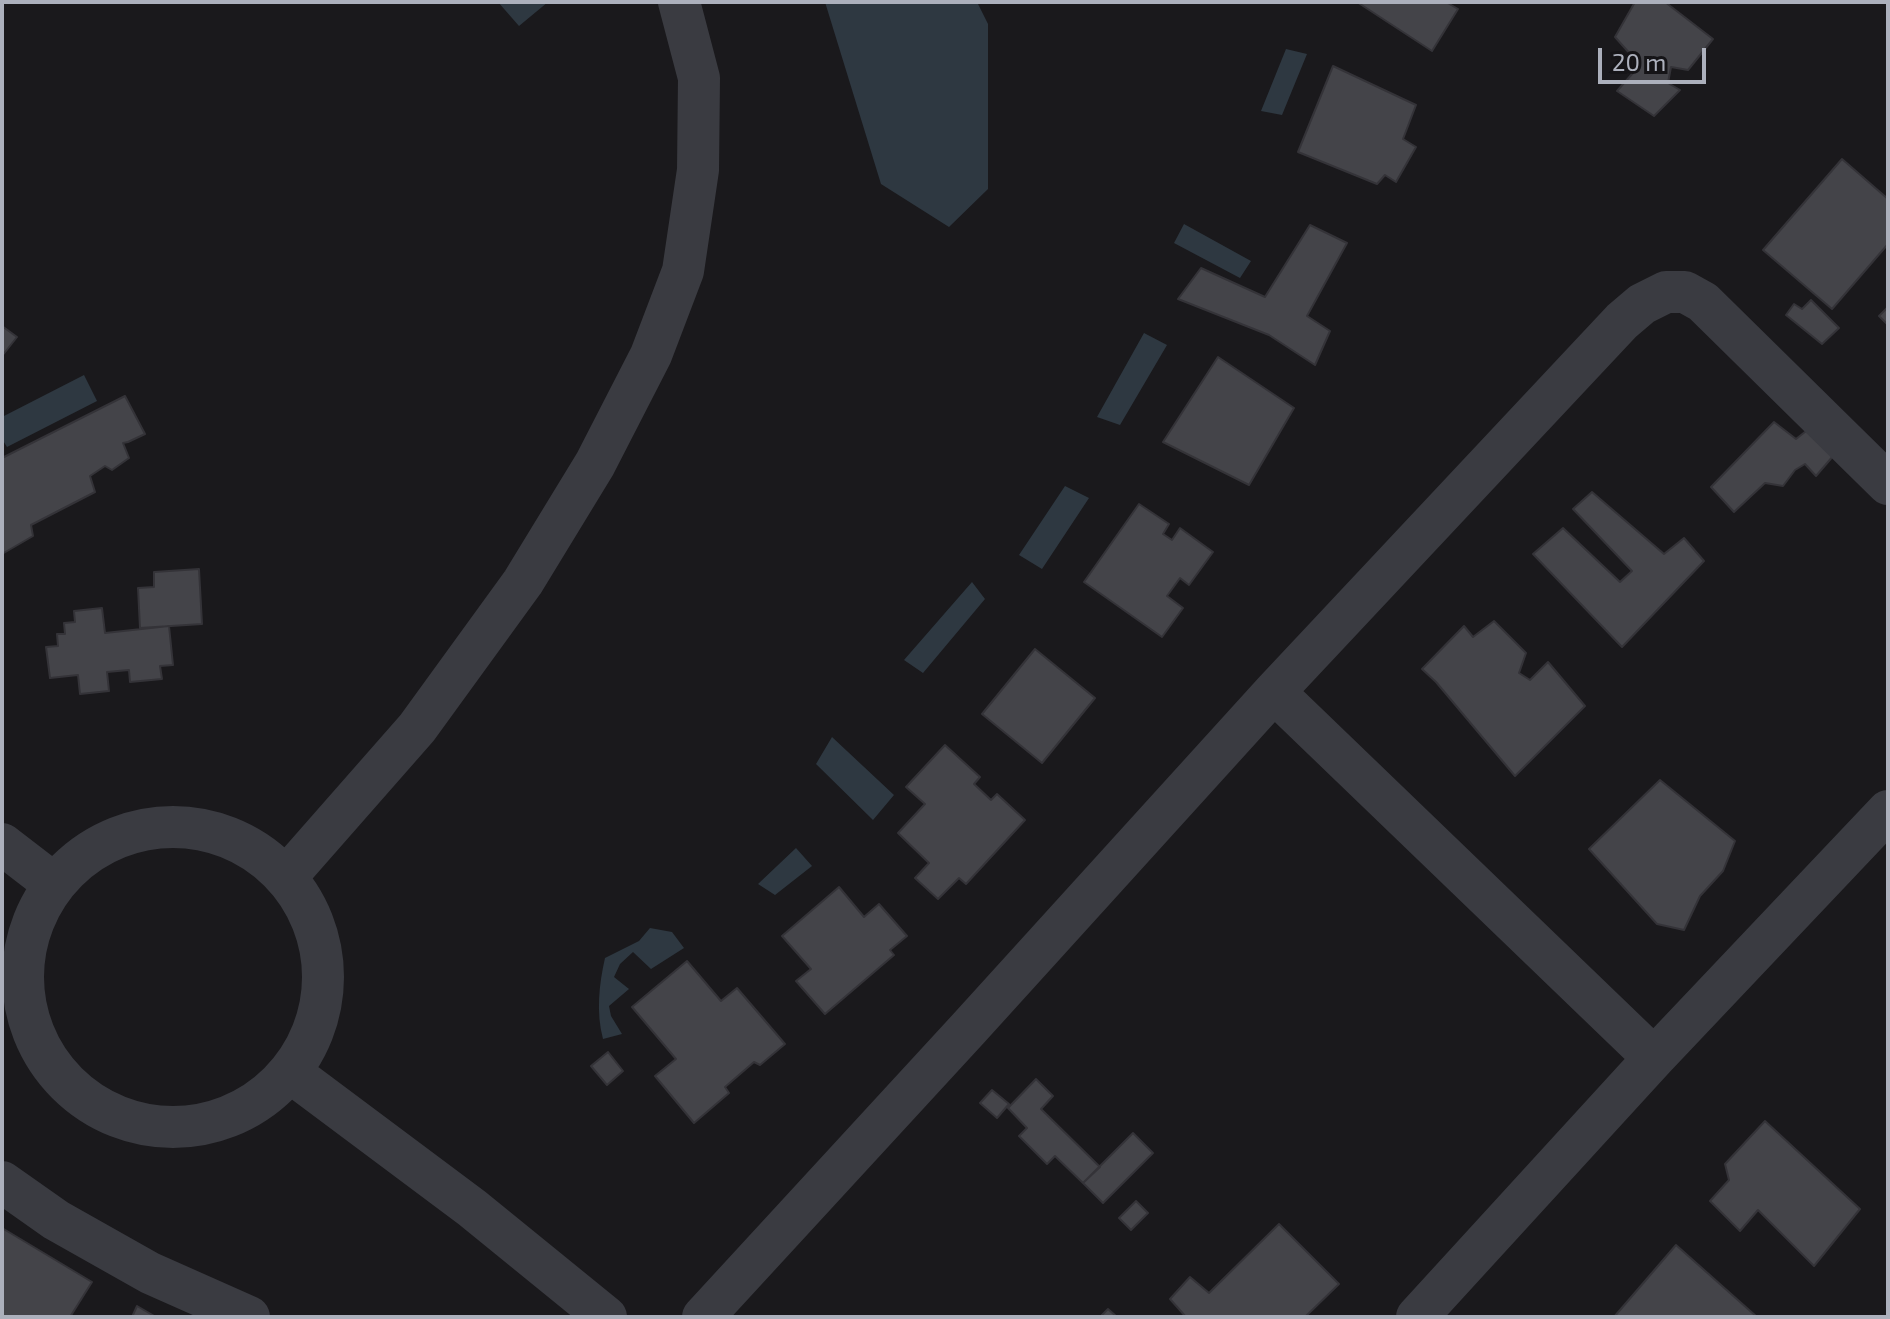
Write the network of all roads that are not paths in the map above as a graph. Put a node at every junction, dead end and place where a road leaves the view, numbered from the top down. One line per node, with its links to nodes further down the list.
1 (679, 2): 6 (street)
2 (1888, 484): 3 (street)
3 (1274, 692): 9 (street); 14 (street)
4 (1888, 811): 9 (street)
5 (2, 844): 7 (street)
6 (287, 876): 7 (street); 10 (street)
7 (54, 884): 8 (street)
8 (14, 1011): 10 (street)
9 (1654, 1058): 15 (street)
10 (290, 1072): 13 (street)
11 (2, 1182): 12 (street)
12 (249, 1317)
13 (606, 1317)
14 (703, 1317)
15 (1417, 1317)

